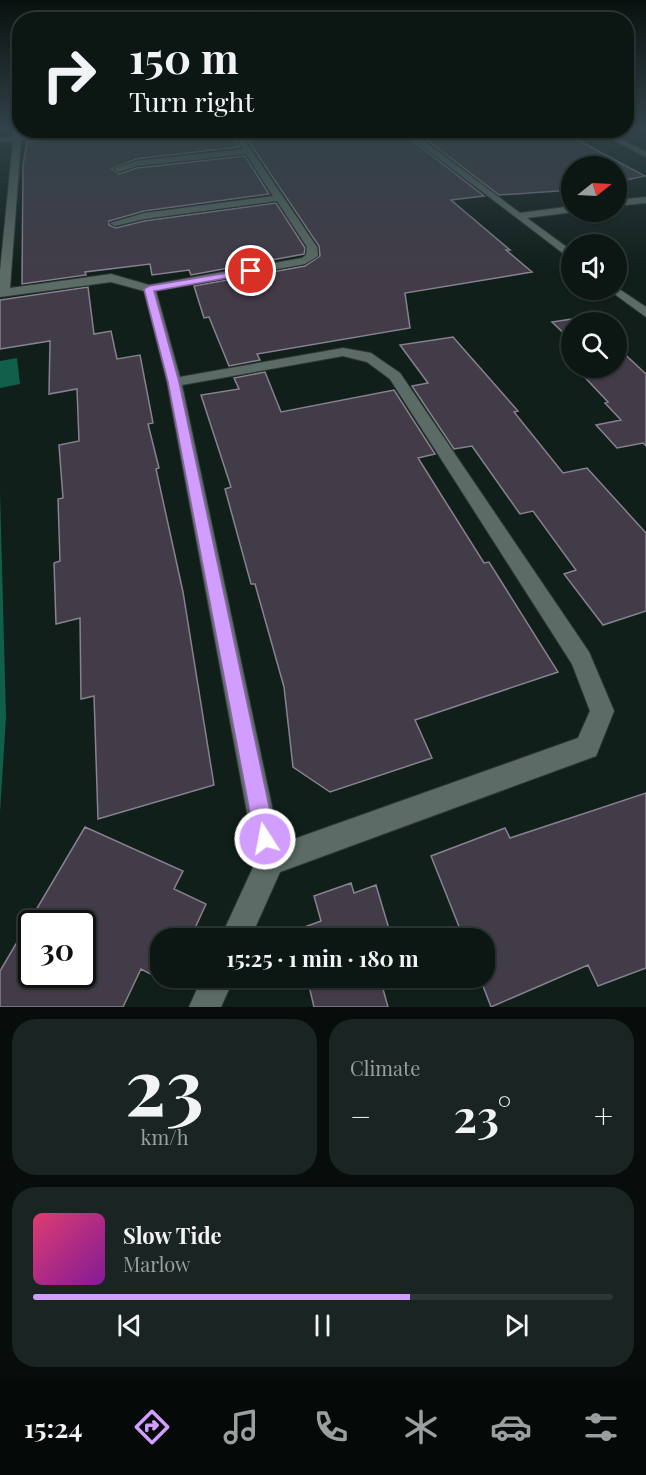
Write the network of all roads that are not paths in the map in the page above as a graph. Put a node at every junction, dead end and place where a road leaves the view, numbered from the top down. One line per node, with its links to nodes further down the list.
1 (12, 175): 10 (street)
2 (263, 175): 4 (street)
3 (464, 175): 8 (street)
4 (279, 198): 9 (street); 12 (street)
5 (646, 200): 6 (street)
6 (627, 202)
7 (561, 210): 8 (street)
8 (518, 216): 11 (street)
9 (115, 223)
10 (4, 248): 13 (street)
11 (561, 249)
12 (149, 289): 13 (street); 16 (street)
13 (2, 292)
14 (627, 299): 15 (street)
15 (646, 313)
16 (174, 382): 17 (street); 17 (street)
17 (270, 862): 18 (street)
18 (240, 928)
19 (214, 988): 20 (street)
20 (205, 1007)

